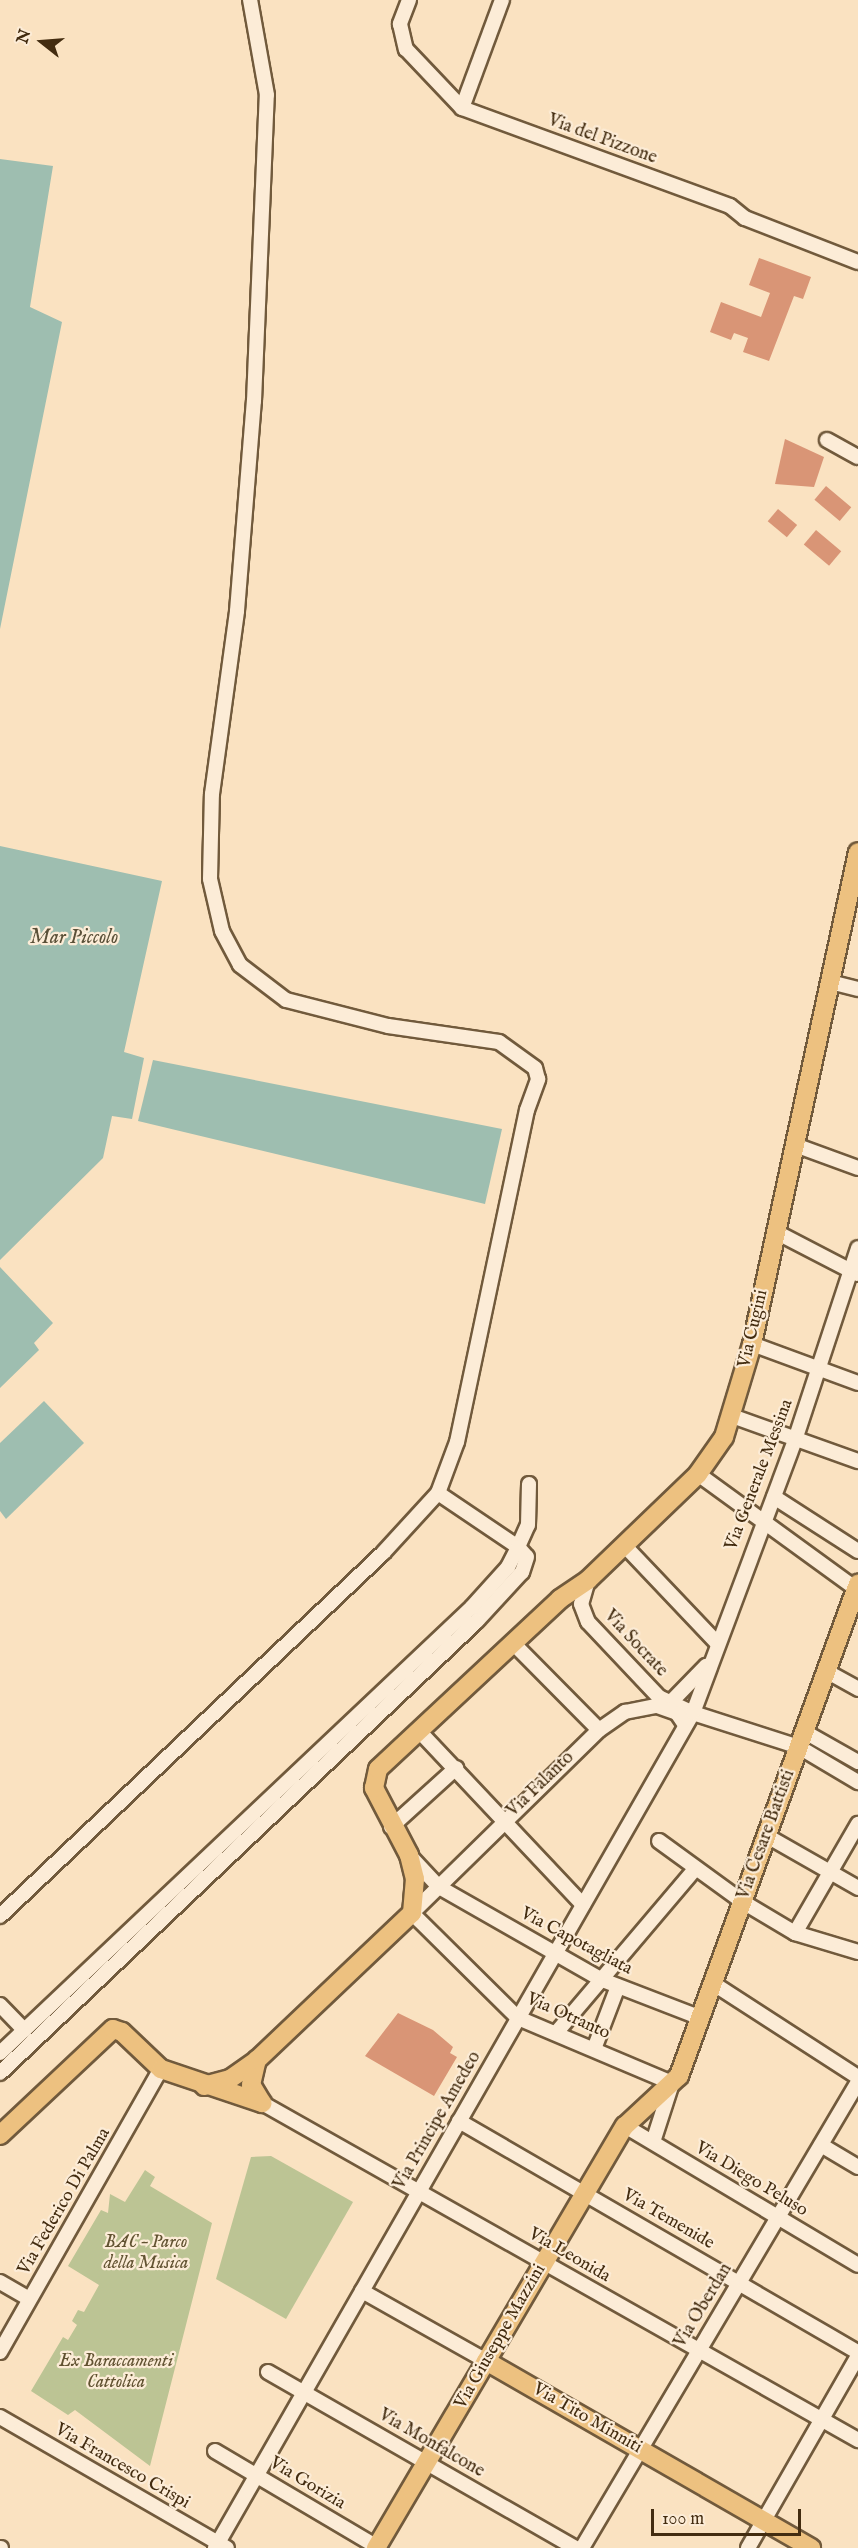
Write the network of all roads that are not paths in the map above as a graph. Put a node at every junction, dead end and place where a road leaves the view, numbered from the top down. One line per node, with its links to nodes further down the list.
1 (249, 0): 24 (street)
2 (409, 0): 4 (street, Via del Pizzone)
3 (502, 0): 4 (street)
4 (462, 108): 5 (street, Via del Pizzone)
5 (858, 262)
6 (827, 440): 7 (street)
7 (858, 457)
8 (858, 852): 9 (main road, Via Cugini)
9 (829, 988): 10 (street); 11 (main road, Via Cugini)
10 (858, 989)
11 (795, 1145): 12 (street); 13 (main road, Via Cugini)
12 (858, 1168)
13 (776, 1232): 15 (street); 16 (main road, Via Cugini)
14 (858, 1248): 15 (street, Via Generale Messina)
15 (854, 1273): 17 (street, Via Generale Messina)
16 (752, 1344): 17 (street); 19 (main road, Via Cugini)
17 (819, 1369): 18 (street); 20 (street, Via Generale Messina)
18 (858, 1383)
19 (732, 1416): 20 (street); 22 (main road, Via Cugini)
20 (795, 1440): 21 (street); 25 (street, Via Generale Messina)
21 (858, 1461)
22 (698, 1474): 26 (street); 27 (main road, Via Cugini)
23 (529, 1484): 28 (street)
24 (438, 1493): 28 (street); 61 (street)
25 (774, 1497): 26 (street, Via Generale Messina); 29 (street)
26 (761, 1520): 31 (street); 33 (street, Via Generale Messina)
27 (624, 1545): 30 (main road, Via Cugini); 33 (street)
28 (518, 1547): 71 (street); 77 (street)
29 (858, 1551)
30 (588, 1580): 32 (main road, Via Cugini); 36 (street, Via Socrate)
31 (857, 1587): 35 (main road, Via Cesare Battisti)
32 (513, 1643): 42 (street); 43 (main road, Via Cugini)
33 (717, 1643): 34 (street, Via Generale Messina)
34 (709, 1663): 38 (street); 40 (street, Via Generale Messina)
35 (826, 1671): 37 (street); 44 (main road, Via Cesare Battisti)
36 (648, 1685): 38 (street, Via Socrate); 39 (street)
37 (858, 1689)
38 (670, 1703): 40 (street, Via Socrate)
39 (640, 1708): 41 (street); 42 (street, Via Falanto)
40 (693, 1713): 41 (street, Via Principe Amedeo); 44 (street)
41 (685, 1725): 59 (street, Via Principe Amedeo)
42 (599, 1730): 48 (street, Via Falanto)
43 (421, 1733): 46 (street); 50 (main road, Via Cugini)
44 (802, 1740): 45 (street); 47 (street); 51 (main road, Via Cesare Battisti)
45 (858, 1762)
46 (456, 1768): 48 (street); 50 (street)
47 (858, 1782)
48 (503, 1821): 56 (street, Via Falanto); 59 (street)
49 (858, 1824): 55 (street)
50 (391, 1827): 53 (main road, Via Cugini)
51 (766, 1836): 55 (street); 58 (main road, Via Cesare Battisti)
52 (659, 1841): 54 (street)
53 (409, 1856): 56 (street, Via Capotagliata); 60 (main road)
54 (696, 1868): 58 (street); 65 (street)
55 (830, 1872): 57 (street); 62 (street)
56 (439, 1887): 60 (street, Via Falanto); 64 (street, Via Capotagliata)
57 (858, 1888)
58 (743, 1902): 62 (street); 66 (main road, Via Cesare Battisti)
59 (583, 1905): 64 (street, Via Principe Amedeo)
60 (412, 1913): 69 (street, Via Otranto); 75 (main road, Via Falanto)
61 (0, 1916)
62 (795, 1933): 63 (street)
63 (858, 1952)
64 (555, 1953): 65 (street, Via Capotagliata); 69 (street, Via Principe Amedeo)
65 (600, 1979): 67 (street, Via Capotagliata); 72 (street)
66 (714, 1984): 70 (main road, Via Cesare Battisti); 78 (street)
67 (618, 1986): 70 (street, Via Capotagliata); 73 (street)
68 (0, 2005): 71 (street)
69 (518, 2018): 72 (street, Via Otranto); 83 (street, Via Principe Amedeo)
70 (701, 2018): 81 (main road, Via Cesare Battisti)
71 (24, 2030): 74 (street)
72 (556, 2033): 73 (street, Via Otranto)
73 (594, 2049): 81 (street, Via Otranto)
74 (0, 2054)
75 (257, 2060): 80 (main road, Via Falanto); 82 (main road)
76 (161, 2069): 80 (main road); 85 (main road); 97 (street, Via Federico Di Palma)
77 (0, 2073)
78 (858, 2077)
79 (858, 2082): 87 (street, Via Oberdan)
80 (196, 2083): 82 (main road)
81 (672, 2083): 84 (main road, Via Giuseppe Mazzini); 86 (street)
82 (262, 2103): 89 (street, Via Leonida)
83 (459, 2121): 89 (street, Via Principe Amedeo); 90 (street, Via Temenide)
84 (625, 2126): 86 (street, Via Diego Peluso); 90 (main road, Via Giuseppe Mazzini)
85 (0, 2135)
86 (652, 2142): 91 (street, Via Diego Peluso)
87 (821, 2145): 88 (street); 91 (street, Via Oberdan)
88 (858, 2167)
89 (420, 2190): 92 (street, Via Leonida); 96 (street, Via Principe Amedeo)
90 (586, 2193): 92 (main road, Via Giuseppe Mazzini); 95 (street, Via Temenide)
91 (778, 2217): 93 (street, Via Diego Peluso); 95 (street, Via Oberdan)
92 (544, 2263): 98 (street, Via Leonida); 101 (main road, Via Giuseppe Mazzini)
93 (858, 2265)
94 (0, 2282): 97 (street)
95 (739, 2283): 98 (street, Via Oberdan); 100 (street, Via Temenide)
96 (362, 2291): 101 (street, Via Tito Minniti); 103 (street, Via Principe Amedeo)
97 (30, 2299): 99 (street, Via Federico Di Palma)
98 (699, 2350): 105 (street, Via Leonida); 107 (street, Via Oberdan)
99 (0, 2352)
100 (858, 2354): 105 (street)
101 (486, 2361): 107 (main road, Via Tito Minniti); 109 (main road, Via Giuseppe Mazzini)
102 (268, 2372): 103 (street, Via Monfalcone)
103 (304, 2393): 109 (street, Via Monfalcone); 110 (street, Via Principe Amedeo)
104 (0, 2417): 112 (street, Via Francesco Crispi)
105 (822, 2419): 106 (street, Via Leonida); 111 (street)
106 (858, 2440)
107 (640, 2450): 111 (main road, Via Tito Minniti); 115 (street, Via Oberdan)
108 (215, 2451): 110 (street, Via Gorizia)
109 (427, 2463): 113 (main road, Via Giuseppe Mazzini); 114 (street, Via Monfalcone)
110 (256, 2475): 112 (street, Via Principe Amedeo); 113 (street, Via Gorizia)
111 (763, 2521): 116 (street); 117 (main road, Via Tito Minniti)
112 (220, 2546)
113 (378, 2548)
114 (575, 2548)
115 (582, 2548)
116 (748, 2548)
117 (811, 2548)

